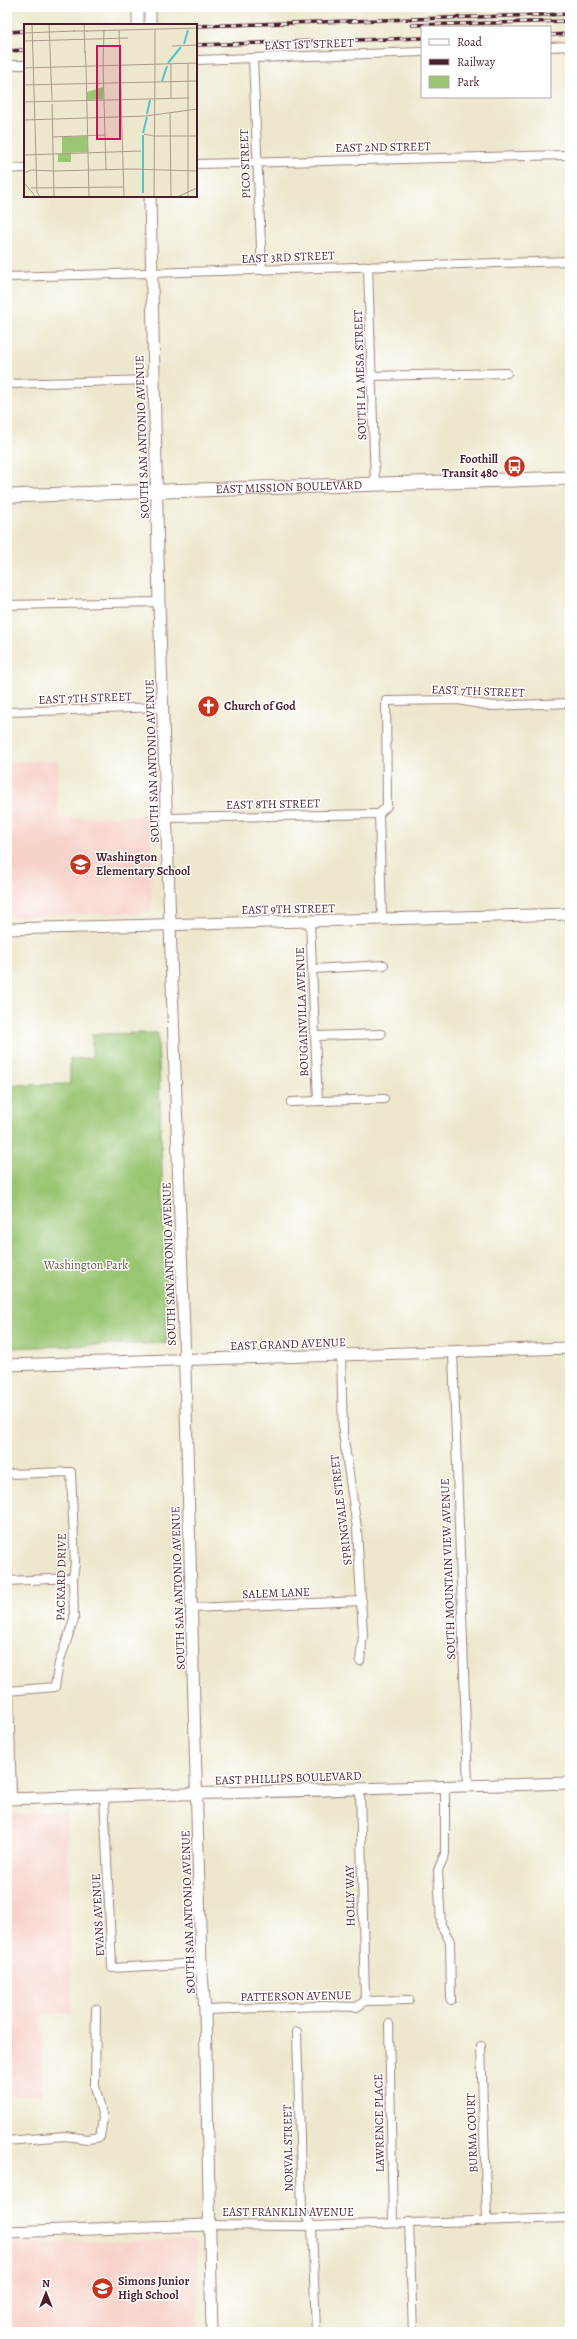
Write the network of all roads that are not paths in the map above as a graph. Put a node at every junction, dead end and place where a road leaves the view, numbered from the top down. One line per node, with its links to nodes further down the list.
1 (140, 7): 3 (street)
2 (147, 7): 4 (street)
3 (138, 24)
4 (150, 24)
5 (551, 47): 6 (street)
6 (568, 47)
7 (421, 52): 8 (street, EAST 1ST STREET)
8 (253, 58): 9 (street, EAST 1ST STREET); 13 (street, PICO STREET)
9 (197, 60)
10 (7, 65): 11 (street)
11 (24, 65)
12 (570, 155): 13 (street, EAST 2ND STREET)
13 (257, 161): 14 (street, EAST 2ND STREET); 20 (street, PICO STREET)
14 (197, 164)
15 (24, 168): 16 (street)
16 (7, 169)
17 (150, 197): 21 (street, SOUTH SAN ANTONIO AVENUE)
18 (570, 261): 19 (street, EAST 3RD STREET)
19 (368, 266): 20 (street, EAST 3RD STREET); 24 (street, SOUTH LA MESA STREET)
20 (262, 270): 21 (street, EAST 3RD STREET)
21 (151, 274): 22 (street, EAST 3RD STREET); 25 (street, SOUTH SAN ANTONIO AVENUE)
22 (7, 277)
23 (507, 373): 24 (street)
24 (371, 376): 28 (street, SOUTH LA MESA STREET)
25 (153, 380): 26 (street); 29 (street, SOUTH SAN ANTONIO AVENUE)
26 (7, 384)
27 (570, 478): 28 (main road, EAST MISSION BOULEVARD)
28 (375, 484): 29 (main road, EAST MISSION BOULEVARD)
29 (157, 490): 30 (main road, EAST MISSION BOULEVARD); 31 (street, SOUTH SAN ANTONIO AVENUE)
30 (7, 496)
31 (158, 602): 32 (street); 34 (street, SOUTH SAN ANTONIO AVENUE)
32 (7, 605)
33 (570, 703): 36 (street, EAST 7TH STREET)
34 (163, 707): 35 (street, EAST 7TH STREET); 37 (street, SOUTH SAN ANTONIO AVENUE)
35 (7, 712)
36 (379, 814): 37 (street, EAST 8TH STREET); 39 (street)
37 (167, 818): 41 (street, SOUTH SAN ANTONIO AVENUE)
38 (570, 914): 39 (street, EAST 9TH STREET)
39 (382, 918): 40 (street, EAST 9TH STREET)
40 (310, 922): 41 (street, EAST 9TH STREET); 44 (street, BOUGAINVILLA AVENUE)
41 (171, 924): 42 (street, EAST 9TH STREET); 53 (street, SOUTH SAN ANTONIO AVENUE)
42 (7, 929)
43 (384, 965): 44 (street)
44 (313, 969): 46 (street, BOUGAINVILLA AVENUE)
45 (381, 1034): 46 (street)
46 (316, 1036): 48 (street, BOUGAINVILLA AVENUE)
47 (384, 1099): 48 (street)
48 (318, 1101): 49 (street)
49 (291, 1102)
50 (570, 1348): 51 (street, EAST GRAND AVENUE)
51 (452, 1352): 52 (street, EAST GRAND AVENUE); 63 (street, SOUTH MOUNTAIN VIEW AVENUE)
52 (341, 1356): 53 (street, EAST GRAND AVENUE); 58 (street, SPRINGVALE STREET)
53 (185, 1360): 54 (street, EAST GRAND AVENUE); 59 (street, SOUTH SAN ANTONIO AVENUE)
54 (7, 1365)
55 (7, 1474): 56 (street, PACKARD DRIVE)
56 (73, 1578): 57 (street); 61 (street, PACKARD DRIVE)
57 (7, 1581)
58 (362, 1601): 59 (street, SALEM LANE); 60 (street, SPRINGVALE STREET)
59 (191, 1608): 66 (street, SOUTH SAN ANTONIO AVENUE)
60 (360, 1661)
61 (8, 1691): 68 (street, PACKARD DRIVE)
62 (570, 1783): 63 (street, EAST PHILLIPS BOULEVARD)
63 (468, 1786): 64 (street, EAST PHILLIPS BOULEVARD)
64 (445, 1787): 65 (street, EAST PHILLIPS BOULEVARD); 71 (street)
65 (360, 1790): 66 (street, EAST PHILLIPS BOULEVARD); 72 (street, HOLLY WAY)
66 (198, 1794): 67 (street, EAST PHILLIPS BOULEVARD); 69 (street, SOUTH SAN ANTONIO AVENUE)
67 (104, 1796): 68 (street, EAST PHILLIPS BOULEVARD); 69 (street, EVANS AVENUE)
68 (10, 1799)
69 (201, 1963): 74 (street, SOUTH SAN ANTONIO AVENUE)
70 (409, 2000): 72 (street, PATTERSON AVENUE)
71 (451, 2000)
72 (365, 2001): 74 (street, PATTERSON AVENUE)
73 (96, 2009): 78 (street)
74 (205, 2010): 83 (street, SOUTH SAN ANTONIO AVENUE)
75 (389, 2024): 82 (street, LAWRENCE PLACE)
76 (298, 2032): 84 (street, NORVAL STREET)
77 (481, 2046): 80 (street, BURMA COURT)
78 (7, 2141)
79 (570, 2218): 80 (street, EAST FRANKLIN AVENUE)
80 (487, 2219): 81 (street, EAST FRANKLIN AVENUE)
81 (409, 2222): 82 (street, EAST FRANKLIN AVENUE); 88 (street)
82 (393, 2223): 84 (street, EAST FRANKLIN AVENUE)
83 (208, 2225): 84 (street, EAST FRANKLIN AVENUE); 85 (street, EAST FRANKLIN AVENUE); 86 (street, SOUTH SAN ANTONIO AVENUE)
84 (312, 2226): 87 (street, NORVAL STREET)
85 (7, 2232)
86 (212, 2332)
87 (316, 2332)
88 (413, 2332)

